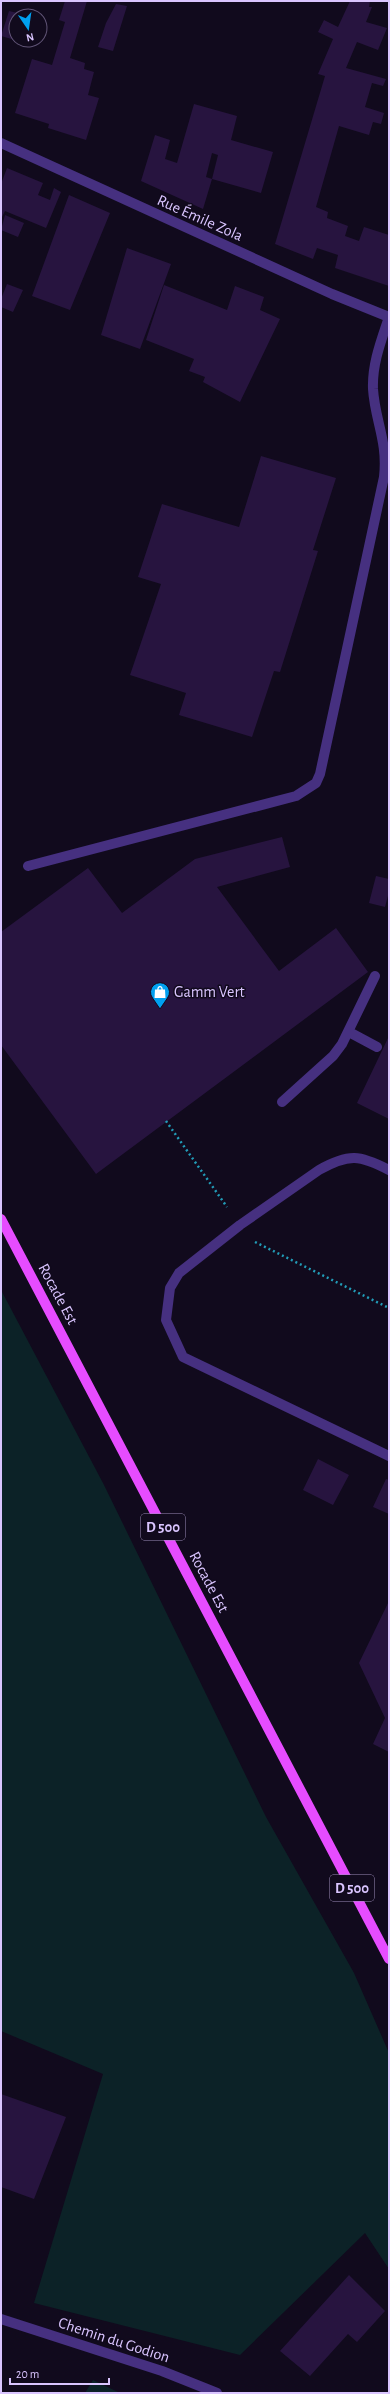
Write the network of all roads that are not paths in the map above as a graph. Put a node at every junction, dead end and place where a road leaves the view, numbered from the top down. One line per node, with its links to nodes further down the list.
1 (1, 143): 2 (street, Rue Émile Zola)
2 (389, 317): 3 (street)
3 (28, 866)
4 (375, 976): 5 (street)
5 (349, 1032): 6 (street); 7 (street)
6 (377, 1046)
7 (282, 1102)
8 (389, 1170): 10 (street)
9 (1, 1219): 11 (main road, Rocade Est / D 500)
10 (389, 1456)
11 (389, 1959)
12 (1, 2319): 13 (street, Chemin du Godion)
13 (217, 2393)

